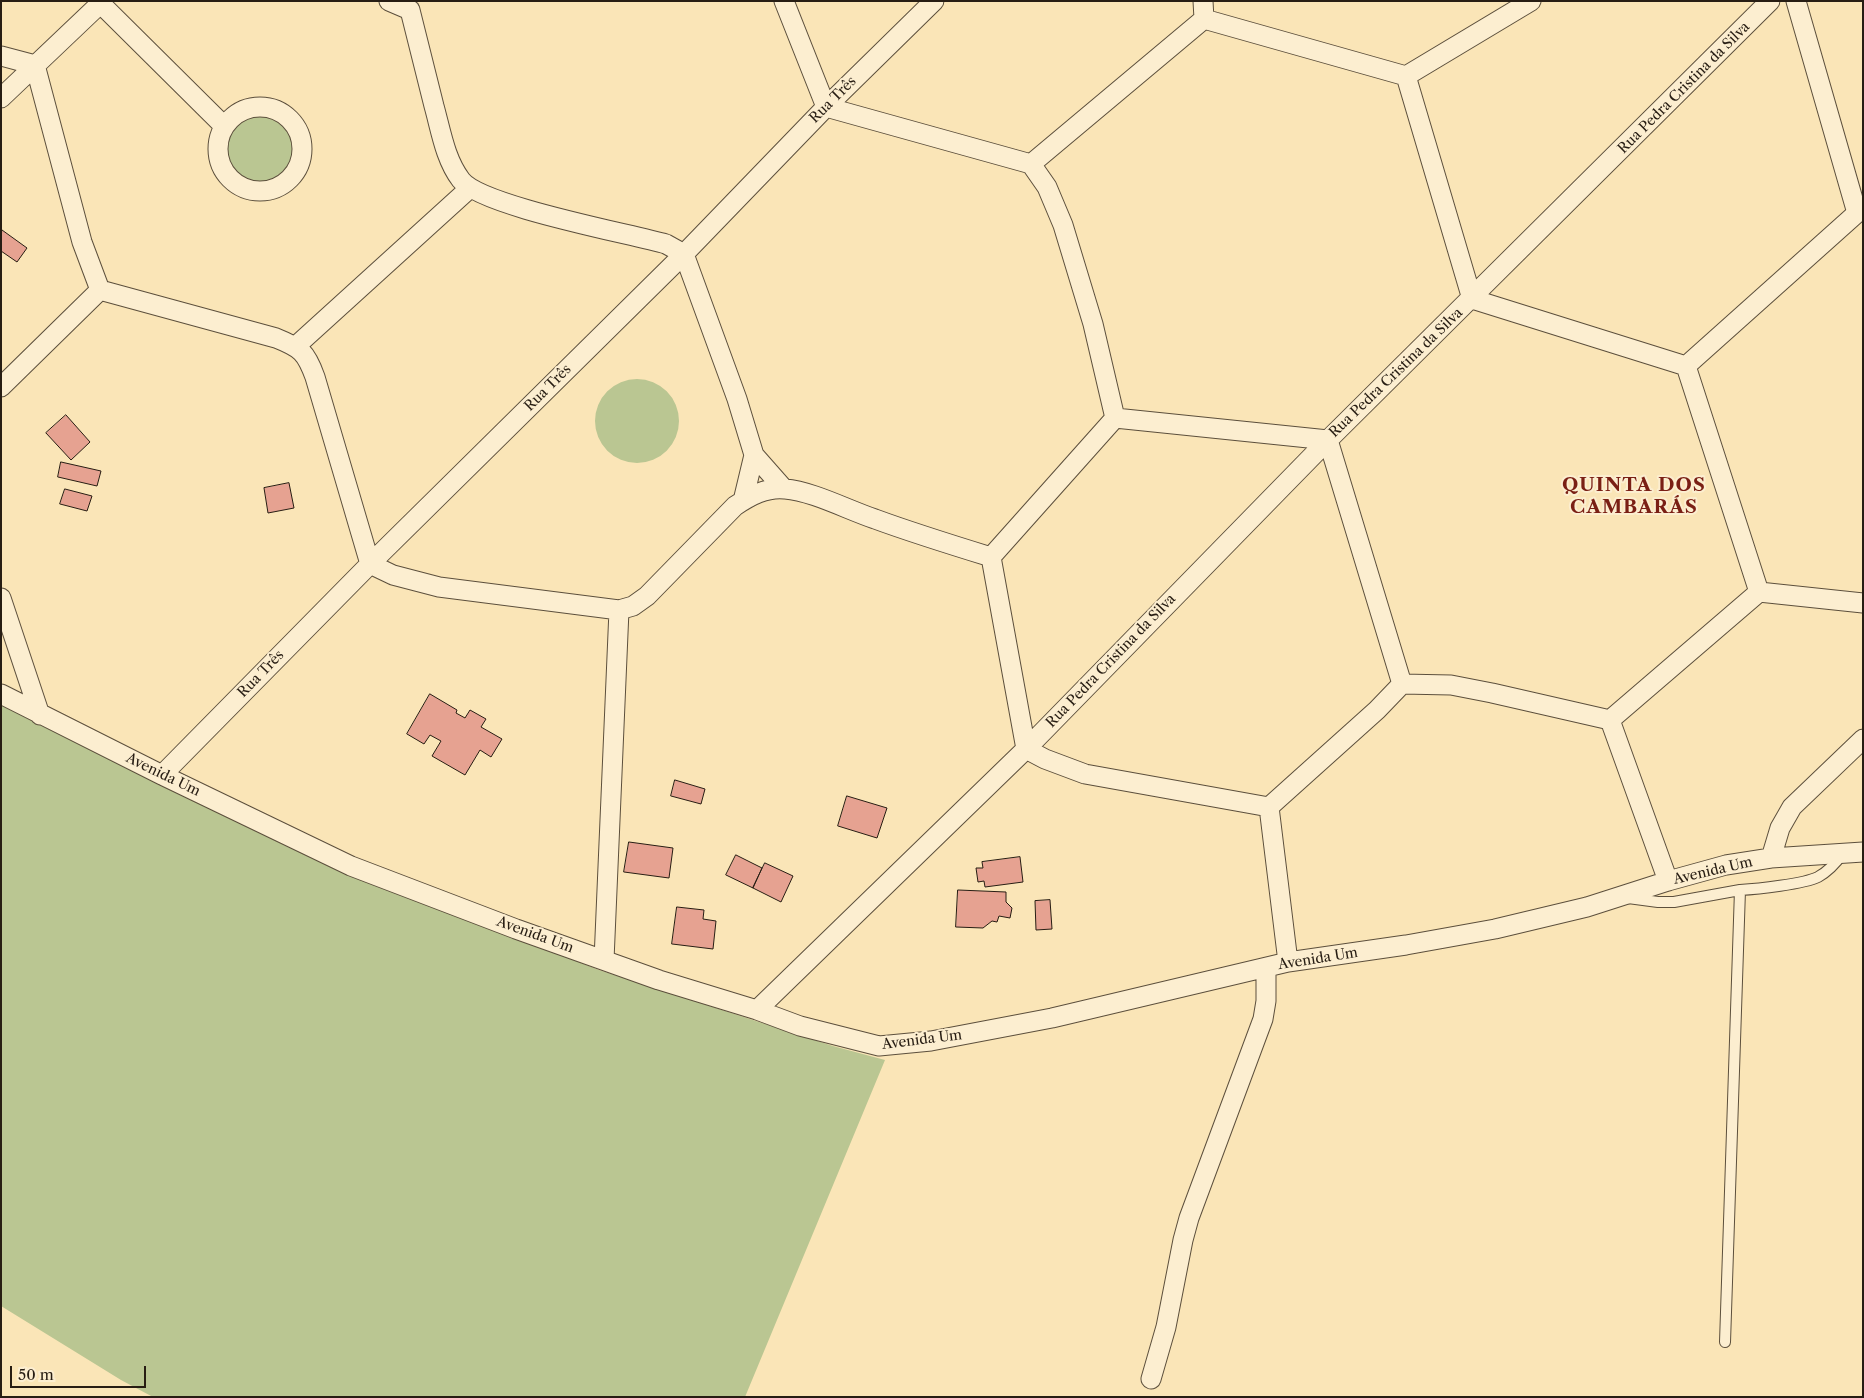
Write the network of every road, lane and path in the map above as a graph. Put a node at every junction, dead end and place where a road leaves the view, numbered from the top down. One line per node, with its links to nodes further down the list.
1 (389, 1): 8 (street)
2 (784, 1): 14 (street)
3 (934, 1): 14 (street, Rua Três)
4 (1531, 1): 12 (street)
5 (1770, 1): 21 (street, Rua Pedra Cristina da Silva)
6 (1796, 1): 18 (street)
7 (100, 2): 11 (street); 15 (street)
8 (414, 6): 17 (street)
9 (1204, 10): 12 (street); 16 (street)
10 (1, 56): 11 (street)
11 (35, 65): 13 (street); 20 (street)
12 (1406, 76): 21 (street)
13 (1, 98)
14 (826, 107): 16 (street); 19 (street, Rua Três)
15 (224, 126): 15 (street)
16 (1031, 164): 25 (street)
17 (470, 188): 19 (street); 22 (street)
18 (1860, 213): 23 (street)
19 (684, 254): 27 (street); 31 (street, Rua Três)
20 (100, 290): 22 (street); 24 (street)
21 (1472, 299): 23 (street); 26 (street, Rua Pedra Cristina da Silva)
22 (296, 346): 31 (street)
23 (1686, 366): 32 (street)
24 (1, 387)
25 (1115, 418): 26 (street); 30 (street)
26 (1328, 440): 36 (street); 41 (street, Rua Pedra Cristina da Silva)
27 (754, 455): 28 (street); 29 (street)
28 (784, 489): 29 (street); 30 (street)
29 (743, 501): 35 (street)
30 (991, 557): 41 (street)
31 (370, 564): 35 (street); 42 (street, Rua Três)
32 (1759, 592): 34 (street); 39 (street)
33 (1, 598): 38 (street)
34 (1863, 603)
35 (619, 610): 50 (street)
36 (1402, 684): 39 (street); 43 (street)
37 (1, 694): 38 (street, Avenida Um)
38 (40, 715): 42 (street, Avenida Um)
39 (1610, 720): 47 (street)
40 (1863, 739): 46 (street)
41 (1026, 749): 43 (street); 53 (street, Rua Pedra Cristina da Silva)
42 (162, 775): 50 (street, Avenida Um)
43 (1269, 806): 51 (street)
44 (1863, 852): 45 (street, Avenida Um)
45 (1843, 853): 46 (street, Avenida Um); 48 (lane)
46 (1771, 858): 47 (street, Avenida Um)
47 (1668, 881): 49 (street, Avenida Um)
48 (1740, 890): 49 (lane); 54 (lane)
49 (1619, 896): 51 (street, Avenida Um)
50 (604, 960): 53 (street, Avenida Um)
51 (1288, 962): 52 (street, Avenida Um)
52 (1266, 968): 53 (street, Avenida Um); 55 (street)
53 (757, 1010)
54 (1725, 1342)
55 (1151, 1379)

